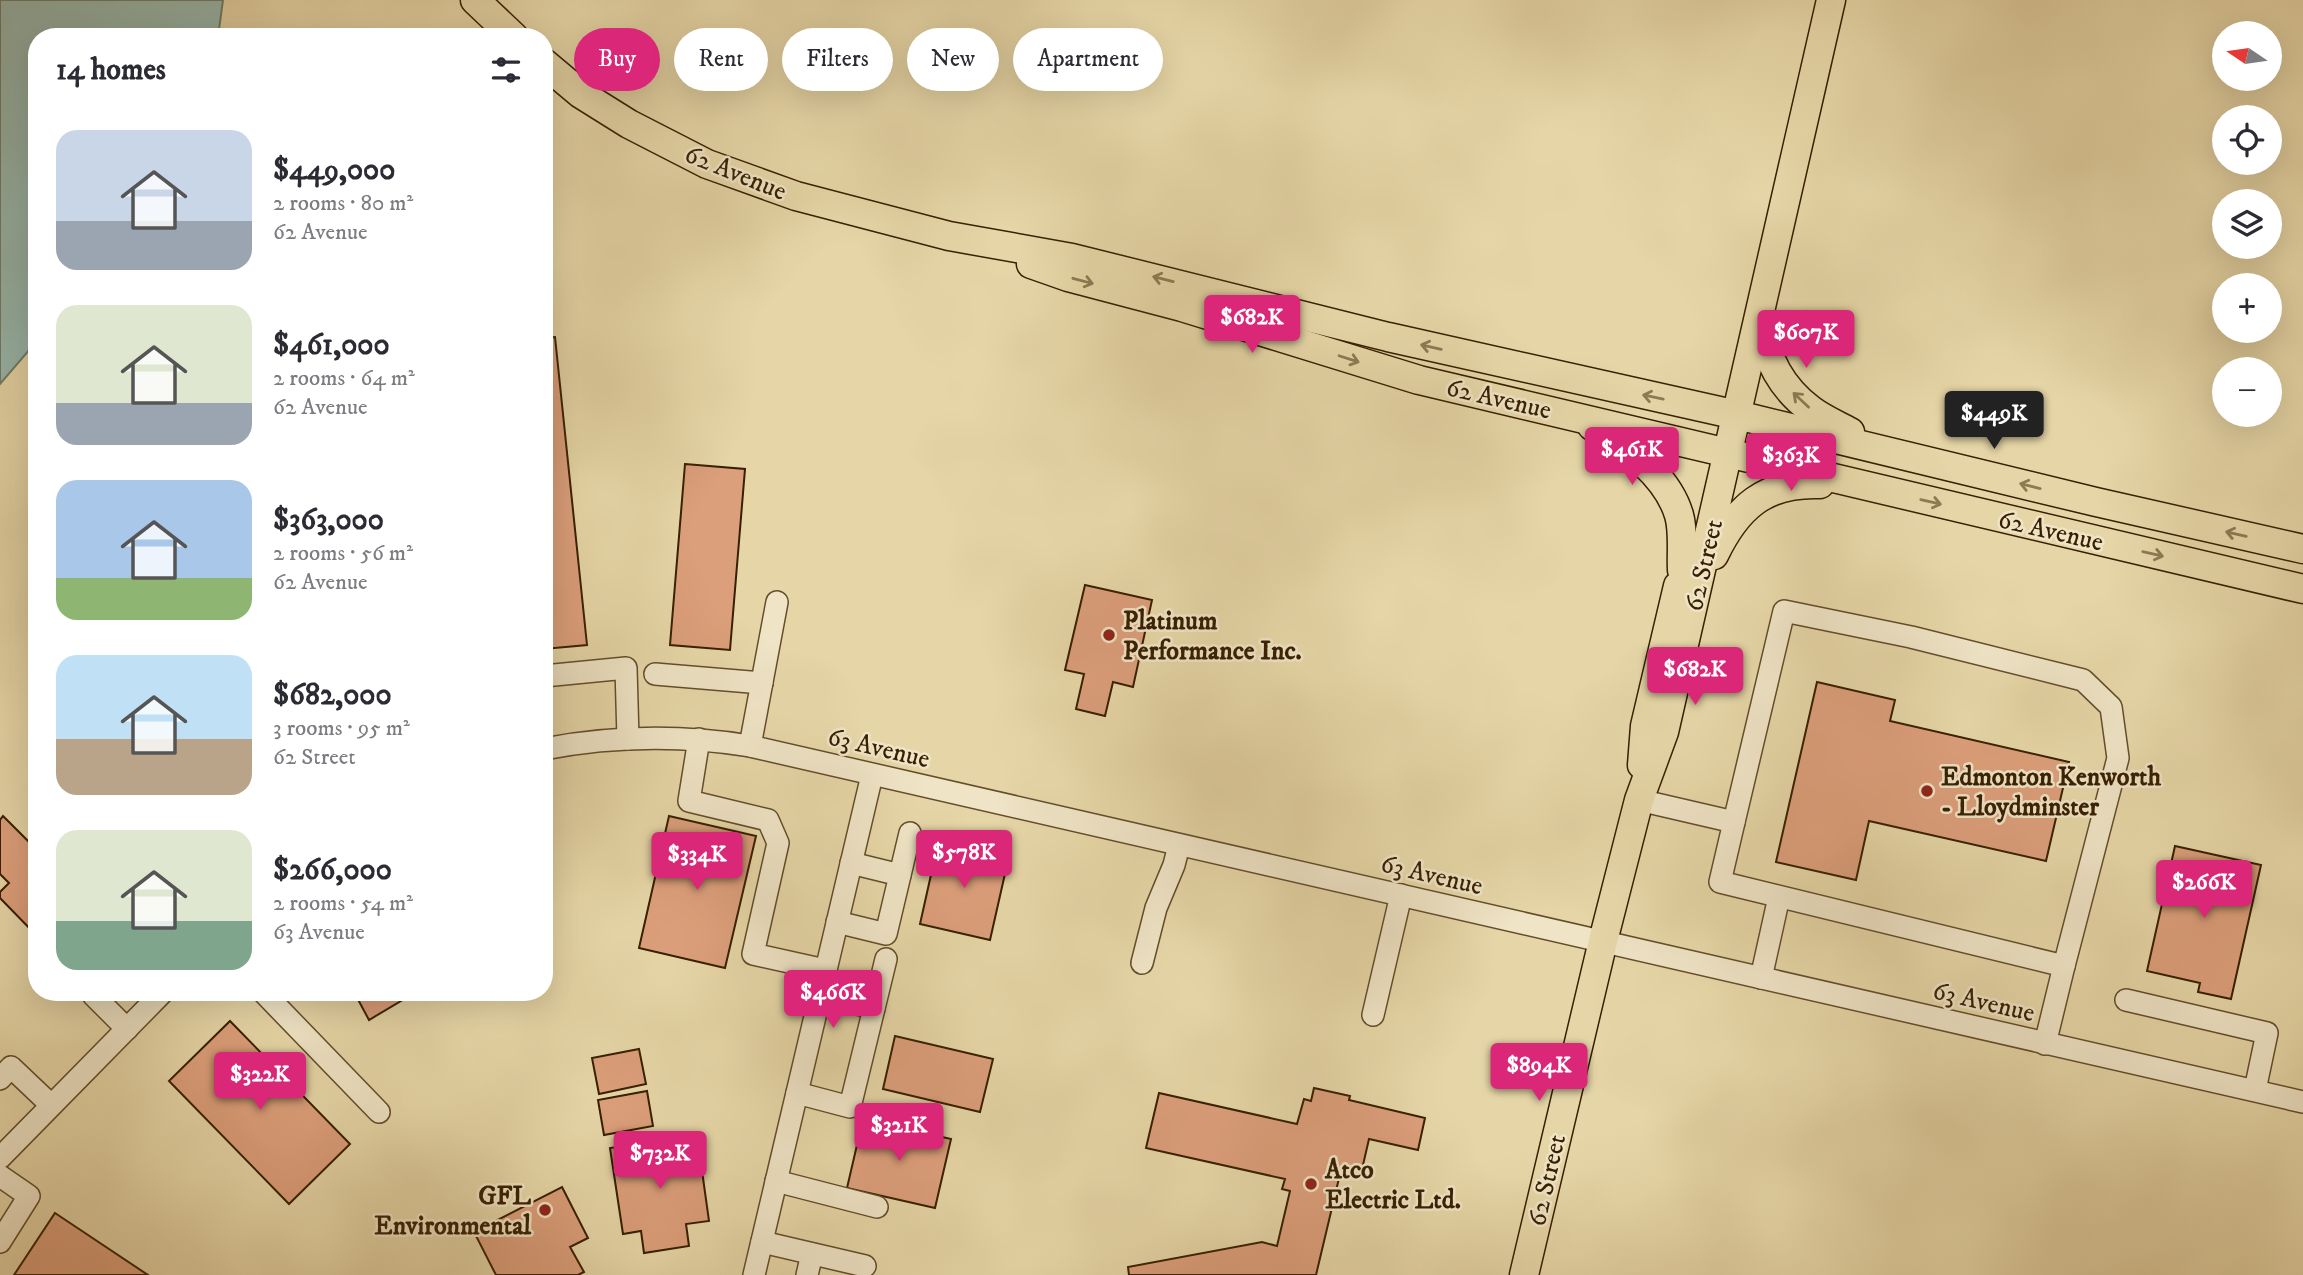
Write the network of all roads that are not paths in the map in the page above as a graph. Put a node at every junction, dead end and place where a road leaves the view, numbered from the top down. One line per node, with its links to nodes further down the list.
1 (475, 0): 4 (main road)
2 (1814, 0): 8 (main road, 62 Street)
3 (1831, 0): 7 (main road, 62 Street)
4 (505, 28)
5 (553, 71): 6 (main road, 62 Avenue)
6 (949, 236): 8 (main road, 62 Avenue, one-way to 6); 9 (main road, 62 Avenue, one-way to 9)
7 (1769, 269): 8 (main road, 62 Street); 10 (main road, one-way to 7)
8 (1728, 413): 10 (main road, 62 Avenue); 11 (main road, 62 Street)
9 (1572, 414): 11 (main road, 62 Avenue); 14 (main road)
10 (1880, 449): 13 (main road, 62 Avenue, one-way to 10)
11 (1720, 450): 12 (main road, 62 Avenue); 14 (main road, 62 Street); 16 (main road, 62 Street)
12 (1865, 486): 15 (main road, 62 Avenue, one-way to 15); 16 (main road)
13 (2303, 549)
14 (1682, 570): 26 (main road, 62 Street)
15 (2303, 589)
16 (1695, 598): 26 (main road, 62 Street)
17 (777, 602): 20 (street)
18 (655, 674): 20 (street)
19 (553, 675): 21 (street)
20 (762, 683): 23 (street)
21 (628, 739): 22 (street, 63 Avenue); 24 (street, 63 Avenue)
22 (699, 739): 23 (street, 63 Avenue); 39 (street)
23 (750, 746): 25 (street, 63 Avenue)
24 (553, 749)
25 (872, 775): 29 (street, 63 Avenue); 30 (street)
26 (1639, 800): 27 (street); 35 (main road, 62 Street)
27 (1734, 822): 33 (street); 38 (street)
28 (910, 833): 31 (street)
29 (1179, 845): 32 (street, 63 Avenue); 37 (street)
30 (851, 863): 31 (street); 34 (street)
31 (900, 875): 34 (street)
32 (1401, 895): 35 (street, 63 Avenue); 47 (street)
33 (1779, 897): 38 (street); 40 (street)
34 (837, 922): 39 (street)
35 (1603, 941): 40 (street, 63 Avenue); 66 (main road, 62 Street)
36 (886, 959): 46 (street)
37 (1142, 963)
38 (2064, 966): 49 (street)
39 (825, 970): 41 (street)
40 (1761, 978): 49 (street, 63 Avenue)
41 (820, 995): 46 (street); 52 (street)
42 (2126, 1000): 51 (street)
43 (99, 1001): 48 (street)
44 (154, 1001): 48 (street)
45 (271, 1001): 55 (street)
46 (874, 1008): 52 (street)
47 (1373, 1015)
48 (127, 1029): 54 (street)
49 (2045, 1044): 51 (street, 63 Avenue)
50 (4, 1069): 54 (street)
51 (2255, 1090): 53 (street, 63 Avenue)
52 (797, 1093): 58 (street)
53 (2303, 1102)
54 (51, 1105): 56 (street)
55 (379, 1112)
56 (0, 1158)
57 (0, 1176): 60 (street)
58 (776, 1181): 59 (street); 61 (street)
59 (877, 1207)
60 (0, 1242)
61 (762, 1242): 62 (street); 64 (street)
62 (812, 1254): 63 (street); 65 (street)
63 (865, 1266)
64 (754, 1275)
65 (807, 1275)
66 (1524, 1275)

